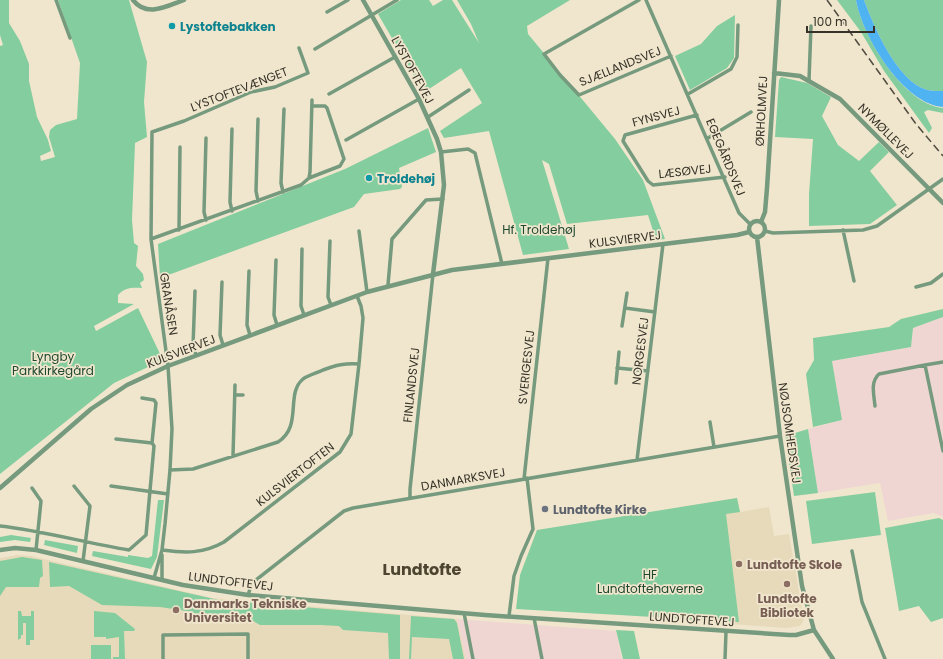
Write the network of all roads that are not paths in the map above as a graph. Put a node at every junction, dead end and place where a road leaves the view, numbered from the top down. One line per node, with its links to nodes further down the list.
1 (56, 0): 14 (street)
2 (133, 0): 3 (street)
3 (184, 0)
4 (348, 0): 10 (street)
5 (363, 0): 11 (street, LYSTOFTEVEJ)
6 (397, 0): 11 (street)
7 (639, 0): 17 (street, SJÆLLANDSVEJ)
8 (646, 0): 17 (street, EGEGÅRDSVEJ)
9 (779, 0): 19 (street, ØRHOLMVEJ)
10 (327, 12)
11 (372, 15): 16 (street); 18 (street, LYSTOFTEVEJ)
12 (738, 25): 23 (street)
13 (810, 26): 20 (street)
14 (70, 38)
15 (299, 48): 33 (street, LYSTOFTEVÆNGET)
16 (315, 49)
17 (671, 56): 23 (street, EGEGÅRDSVEJ)
18 (395, 57): 22 (street); 24 (street, LYSTOFTEVEJ)
19 (774, 73): 20 (street, NYMØLLEVEJ); 50 (street, ØRHOLMVEJ)
20 (809, 80): 43 (street, NYMØLLEVEJ)
21 (469, 90): 30 (street)
22 (329, 94)
23 (688, 94): 29 (street, EGEGÅRDSVEJ)
24 (419, 99): 30 (street, LYSTOFTEVEJ); 36 (street)
25 (312, 100): 26 (street)
26 (312, 106): 41 (street); 41 (street)
27 (284, 109): 44 (street)
28 (751, 112): 35 (street)
29 (697, 115): 35 (street, EGEGÅRDSVEJ); 39 (street, FYNSVEJ)
30 (428, 117): 38 (street, LYSTOFTEVEJ)
31 (258, 119): 46 (street)
32 (232, 128): 48 (street)
33 (152, 132): 58 (street, GRANÅSEN)
34 (206, 138): 49 (street)
35 (708, 138): 40 (street, EGEGÅRDSVEJ)
36 (346, 140)
37 (180, 147): 52 (street)
38 (441, 152): 45 (street, LYSTOFTEVEJ); 64 (street)
39 (635, 161): 40 (street, LÆSØVEJ)
40 (725, 177): 51 (street, EGEGÅRDSVEJ)
41 (309, 178): 44 (street)
42 (943, 179): 43 (street)
43 (929, 189): 47 (street, NYMØLLEVEJ); 53 (street)
44 (283, 192): 46 (street)
45 (443, 199): 66 (street, LYSTOFTEVEJ); 70 (street)
46 (258, 201): 48 (street)
47 (943, 203)
48 (232, 211): 49 (street)
49 (206, 220): 52 (street)
50 (761, 222): 51 (street); 56 (street)
51 (750, 224): 55 (street)
52 (179, 230): 58 (street)
53 (844, 230): 56 (street); 68 (street)
54 (359, 231): 73 (street)
55 (749, 232): 57 (street); 60 (street, KULSVIERVEJ)
56 (765, 232): 57 (street)
57 (757, 237): 99 (street, NØJSOMHEDSVEJ)
58 (151, 239): 89 (street, GRANÅSEN)
59 (330, 241): 76 (street)
60 (663, 244): 62 (street, KULSVIERVEJ); 78 (street, NORGESVEJ)
61 (302, 249): 79 (street)
62 (548, 258): 64 (street, KULSVIERVEJ); 107 (street, SVERIGESVEJ)
63 (276, 260): 80 (street)
64 (502, 264): 66 (street, KULSVIERVEJ)
65 (249, 271): 82 (street)
66 (433, 274): 70 (street, KULSVIERVEJ); 114 (street, FINLANDSVEJ)
67 (943, 274): 71 (street)
68 (854, 281)
69 (222, 282): 83 (street)
70 (388, 286): 73 (street, KULSVIERVEJ)
71 (916, 287)
72 (195, 291): 85 (street)
73 (367, 292): 75 (street, KULSVIERVEJ)
74 (627, 292): 77 (street)
75 (357, 296): 76 (street, KULSVIERVEJ); 87 (street, KULSVIERTOFTEN)
76 (331, 305): 79 (street, KULSVIERVEJ)
77 (625, 308): 78 (street); 81 (street)
78 (655, 312): 91 (street, NORGESVEJ)
79 (304, 315): 80 (street, KULSVIERVEJ)
80 (277, 325): 82 (street, KULSVIERVEJ)
81 (622, 326)
82 (250, 334): 83 (street, KULSVIERVEJ)
83 (223, 345): 85 (street, KULSVIERVEJ)
84 (619, 352): 90 (street)
85 (196, 355): 89 (street, KULSVIERVEJ)
86 (943, 362): 88 (street)
87 (359, 364): 104 (street); 120 (street, KULSVIERTOFTEN)
88 (925, 365): 97 (street); 103 (street)
89 (168, 366): 106 (street, GRANÅSEN); 110 (street, KULSVIERVEJ)
90 (617, 368): 91 (street); 92 (street)
91 (648, 371): 105 (street, NORGESVEJ)
92 (616, 383)
93 (235, 385): 94 (street)
94 (235, 395): 95 (street); 104 (street)
95 (243, 395)
96 (142, 398): 101 (street)
97 (875, 406)
98 (710, 422): 102 (street)
99 (780, 436): 102 (street, DANMARKSVEJ); 129 (street, NØJSOMHEDSVEJ)
100 (116, 438): 101 (street)
101 (152, 443): 112 (street)
102 (714, 447): 105 (street, DANMARKSVEJ)
103 (943, 451)
104 (233, 456): 106 (street)
105 (637, 460): 107 (street, DANMARKSVEJ)
106 (170, 470): 113 (street, GRANÅSEN)
107 (525, 478): 114 (street, DANMARKSVEJ); 127 (street, SVERIGESVEJ)
108 (74, 486): 117 (street)
109 (111, 486): 112 (street)
110 (0, 487)
111 (32, 488): 116 (street)
112 (151, 492): 113 (street); 117 (street)
113 (168, 494): 120 (street, GRANÅSEN)
114 (410, 498): 125 (street, DANMARKSVEJ)
115 (0, 526): 116 (street)
116 (38, 531): 117 (street); 119 (street)
117 (86, 542): 122 (street)
118 (0, 550): 119 (street, LUNDTOFTEVEJ)
119 (36, 550): 122 (street, LUNDTOFTEVEJ)
120 (162, 550): 123 (street, GRANÅSEN); 124 (street, GRANÅSEN)
121 (852, 551): 137 (street)
122 (83, 562): 123 (street, LUNDTOFTEVEJ)
123 (154, 578): 124 (street, LUNDTOFTEVEJ)
124 (162, 580): 125 (street, LUNDTOFTEVEJ)
125 (248, 595): 126 (street, LUNDTOFTEVEJ)
126 (464, 613): 127 (street, LUNDTOFTEVEJ); 133 (street)
127 (509, 616): 128 (street, LUNDTOFTEVEJ)
128 (534, 618): 130 (street, LUNDTOFTEVEJ); 134 (street)
129 (814, 630): 130 (street, LUNDTOFTEVEJ); 136 (street)
130 (726, 632): 135 (street)
131 (163, 659): 132 (street)
132 (248, 659)
133 (473, 659)
134 (542, 659)
135 (725, 659)
136 (833, 659)
137 (885, 659)

